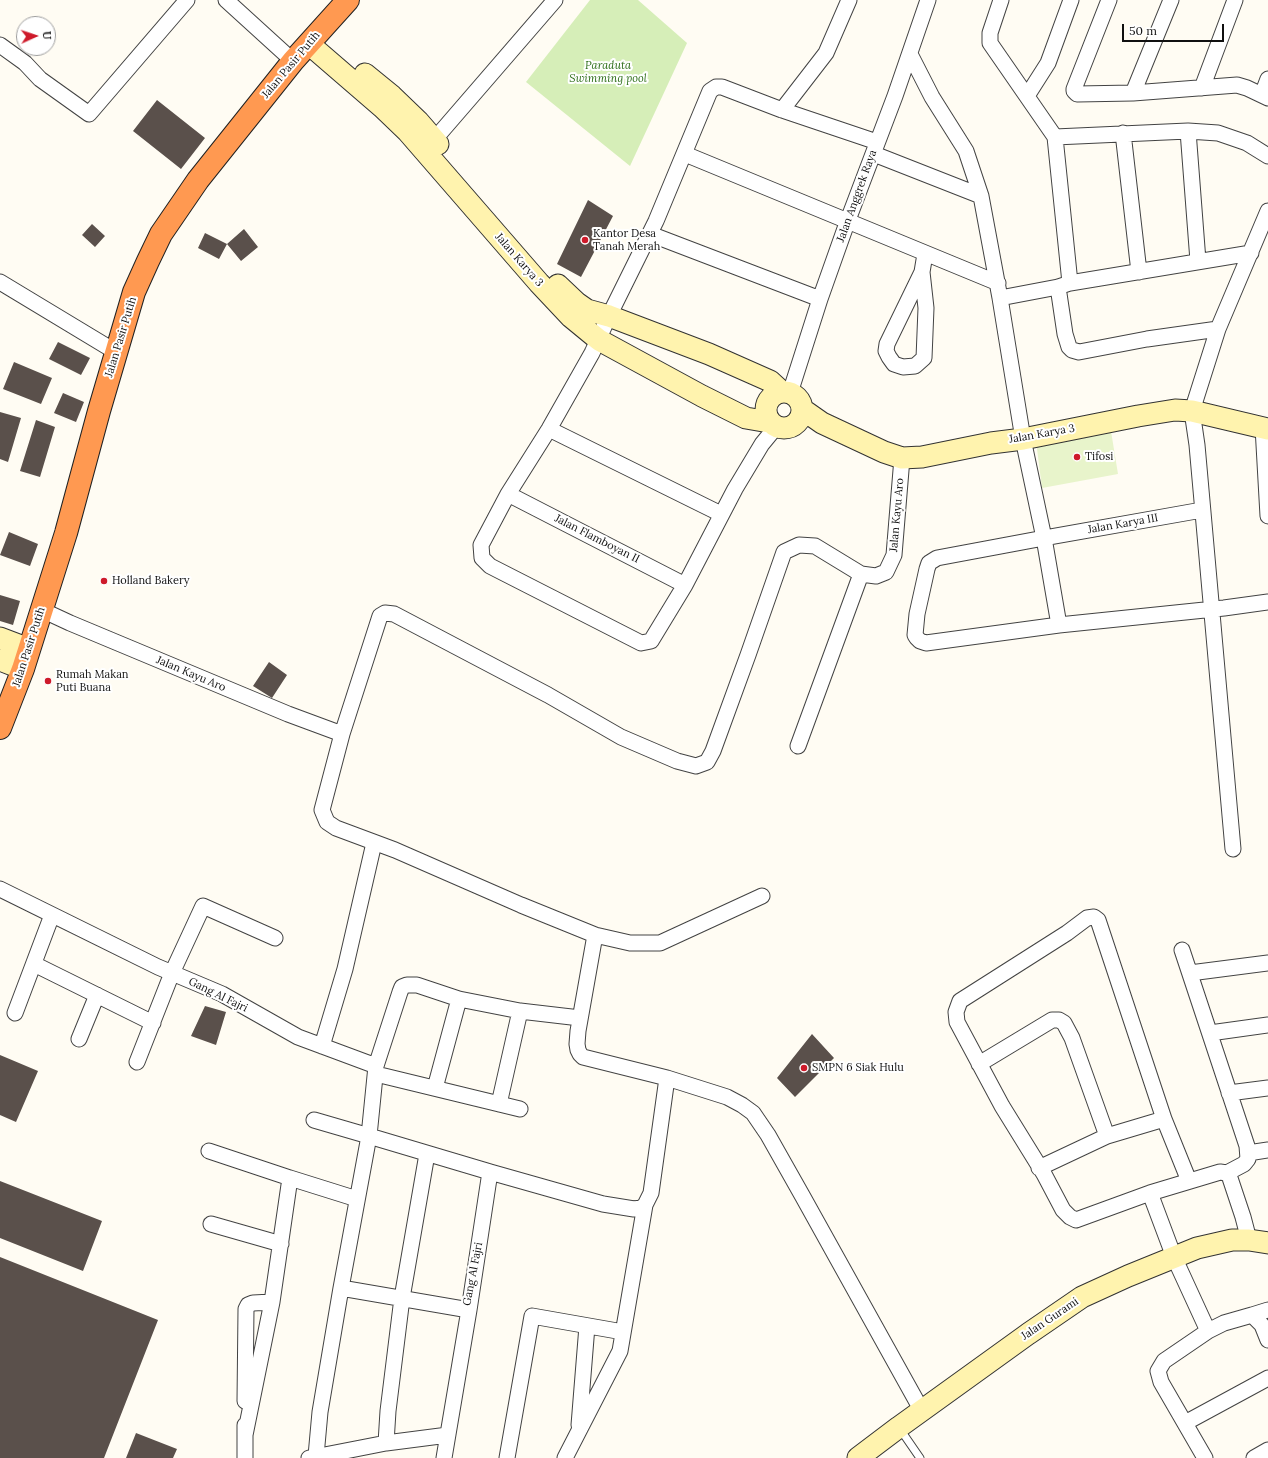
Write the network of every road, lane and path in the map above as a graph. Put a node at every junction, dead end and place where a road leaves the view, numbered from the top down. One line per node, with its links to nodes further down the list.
1 (187, 0): 13 (street)
2 (226, 0): 15 (street)
3 (348, 0): 12 (highway, Jalan Pasir Putih)
4 (555, 0): 26 (street)
5 (849, 0): 21 (street)
6 (928, 0): 14 (street, Jalan Anggrek Raya)
7 (1001, 0): 19 (street)
8 (1070, 0): 19 (street)
9 (1108, 0): 18 (street)
10 (1171, 0): 18 (street)
11 (1235, 0): 17 (street)
12 (313, 39): 15 (highway, Jalan Pasir Putih); 22 (street, Jalan Karya 3)
13 (0, 44)
14 (910, 54): 27 (street, Jalan Anggrek Raya); 30 (street)
15 (293, 61): 47 (highway, Jalan Pasir Putih)
16 (1268, 79): 20 (street)
17 (1202, 88): 18 (street); 20 (street)
18 (1133, 93)
19 (1027, 96): 25 (street)
20 (1265, 97)
21 (782, 110): 27 (street); 28 (street)
22 (413, 126): 26 (street, Jalan Karya 3); 39 (street, Jalan Karya 3)
23 (1188, 131): 24 (street); 29 (street); 36 (street)
24 (1123, 133): 25 (street); 38 (street)
25 (1055, 137): 41 (street)
26 (434, 140): 39 (street, Jalan Karya 3)
27 (876, 148): 30 (street); 32 (street, Jalan Anggrek Raya)
28 (685, 154): 32 (street); 33 (street)
29 (1268, 156)
30 (982, 196): 42 (street)
31 (1268, 211): 34 (street)
32 (848, 220): 35 (street); 43 (street, Jalan Anggrek Raya)
33 (650, 234): 43 (street); 44 (street)
34 (1251, 253): 36 (street); 45 (street)
35 (925, 254): 37 (street); 42 (street)
36 (1198, 261): 38 (street)
37 (922, 272): 37 (street)
38 (1139, 272): 41 (street)
39 (543, 279): 44 (street, Jalan Karya 3); 46 (street, Jalan Karya 3)
40 (0, 282): 47 (street)
41 (1064, 285): 42 (street); 45 (street)
42 (999, 291): 52 (street)
43 (820, 299): 48 (street, Jalan Anggrek Raya)
44 (609, 316): 46 (street); 48 (street, Jalan Karya 3)
45 (1218, 329): 49 (street)
46 (599, 340): 48 (street, Jalan Karya 3); 51 (street)
47 (116, 352): 63 (highway, Jalan Pasir Putih)
48 (785, 411): 53 (street, Jalan Karya 3); 56 (street)
49 (1192, 411): 50 (street, Jalan Karya 3); 52 (street, Jalan Karya 3); 55 (street)
50 (1265, 428): 57 (street)
51 (549, 429): 54 (street); 56 (street)
52 (1023, 439): 53 (street, Jalan Karya 3); 58 (street)
53 (902, 458): 59 (street, Jalan Kayu Aro)
54 (508, 494): 60 (street, Jalan Flamboyan II); 60 (street)
55 (1202, 510): 58 (street, Jalan Karya III); 62 (street)
56 (721, 514): 60 (street)
57 (1268, 516)
58 (1044, 538): 64 (street); 64 (street, Jalan Karya III)
59 (861, 574): 69 (street); 70 (street)
60 (685, 585)
61 (1268, 602): 62 (street)
62 (1211, 609): 64 (street); 72 (street)
63 (42, 610): 66 (highway, Jalan Pasir Putih); 69 (street, Jalan Kayu Aro)
64 (1059, 625)
65 (0, 638): 66 (street)
66 (26, 659): 67 (street); 68 (highway, Jalan Pasir Putih)
67 (0, 660)
68 (0, 728)
69 (342, 734): 71 (street)
70 (798, 746)
71 (374, 843): 76 (street); 92 (street)
72 (1233, 849)
73 (0, 889): 75 (street, Gang Al Fajri)
74 (762, 896): 76 (street)
75 (52, 915): 80 (street); 81 (street, Gang Al Fajri)
76 (595, 935): 87 (street)
77 (275, 938): 81 (street)
78 (1182, 950): 82 (street)
79 (1268, 963): 82 (street)
80 (34, 964): 83 (street); 86 (street)
81 (172, 973): 88 (street); 92 (street, Gang Al Fajri)
82 (1190, 973): 90 (street)
83 (96, 995): 88 (street); 91 (street)
84 (459, 999): 85 (street); 95 (street); 97 (street)
85 (520, 1011): 87 (street); 100 (street)
86 (15, 1013)
87 (580, 1018): 96 (street)
88 (153, 1023): 93 (street)
89 (1268, 1025): 90 (street)
90 (1210, 1033): 99 (street)
91 (79, 1038)
92 (322, 1046): 95 (street, Gang Al Fajri)
93 (137, 1062)
94 (979, 1064): 102 (street); 105 (street); 110 (street)
95 (376, 1070): 97 (street, Gang Al Fajri); 104 (street)
96 (667, 1078): 117 (street); 133 (street)
97 (436, 1088): 100 (street, Gang Al Fajri)
98 (1268, 1088): 99 (street)
99 (1229, 1093): 108 (street)
100 (499, 1104): 101 (street, Gang Al Fajri)
101 (520, 1109)
102 (1164, 1118): 105 (street); 114 (street)
103 (314, 1120): 104 (street)
104 (368, 1136): 109 (street); 116 (street)
105 (1107, 1136): 110 (street)
106 (1268, 1150): 108 (street)
107 (208, 1151): 113 (street)
108 (1248, 1153): 112 (street)
109 (427, 1154): 111 (street); 123 (street)
110 (1039, 1168): 115 (street)
111 (490, 1172): 117 (street); 125 (street, Gang Al Fajri)
112 (1227, 1173): 114 (street); 119 (street)
113 (290, 1178): 116 (street); 120 (street)
114 (1189, 1180): 115 (street)
115 (1150, 1193): 121 (street)
116 (357, 1199): 122 (street)
117 (645, 1205): 130 (street)
118 (211, 1224): 120 (street)
119 (1258, 1242): 121 (street, Jalan Gurami)
120 (281, 1244): 124 (street)
121 (1174, 1257): 129 (street); 133 (street, Jalan Gurami)
122 (341, 1288): 123 (street, Gang Al Fajri); 141 (street)
123 (402, 1298): 125 (street, Gang Al Fajri); 139 (street)
124 (272, 1302): 137 (street); 137 (street)
125 (469, 1310): 138 (street)
126 (1268, 1310): 127 (street)
127 (1252, 1314): 129 (street); 131 (street)
128 (587, 1326): 130 (street); 136 (street); 144 (street)
129 (1208, 1331): 134 (street)
130 (623, 1332): 136 (street)
131 (1268, 1340)
132 (1268, 1378): 134 (street)
133 (922, 1411): 135 (street, Jalan Gurami)
134 (1185, 1423): 148 (street)
135 (899, 1427): 146 (street, Jalan Gurami); 147 (lane)
136 (579, 1431): 145 (street)
137 (245, 1435): 142 (street)
138 (448, 1435): 139 (street); 143 (street)
139 (386, 1443): 141 (street)
140 (1268, 1450): 149 (street)
141 (312, 1457)
142 (245, 1458)
143 (444, 1458)
144 (507, 1458)
145 (565, 1458)
146 (858, 1458)
147 (920, 1458)
148 (1205, 1458)
149 (1254, 1458)

